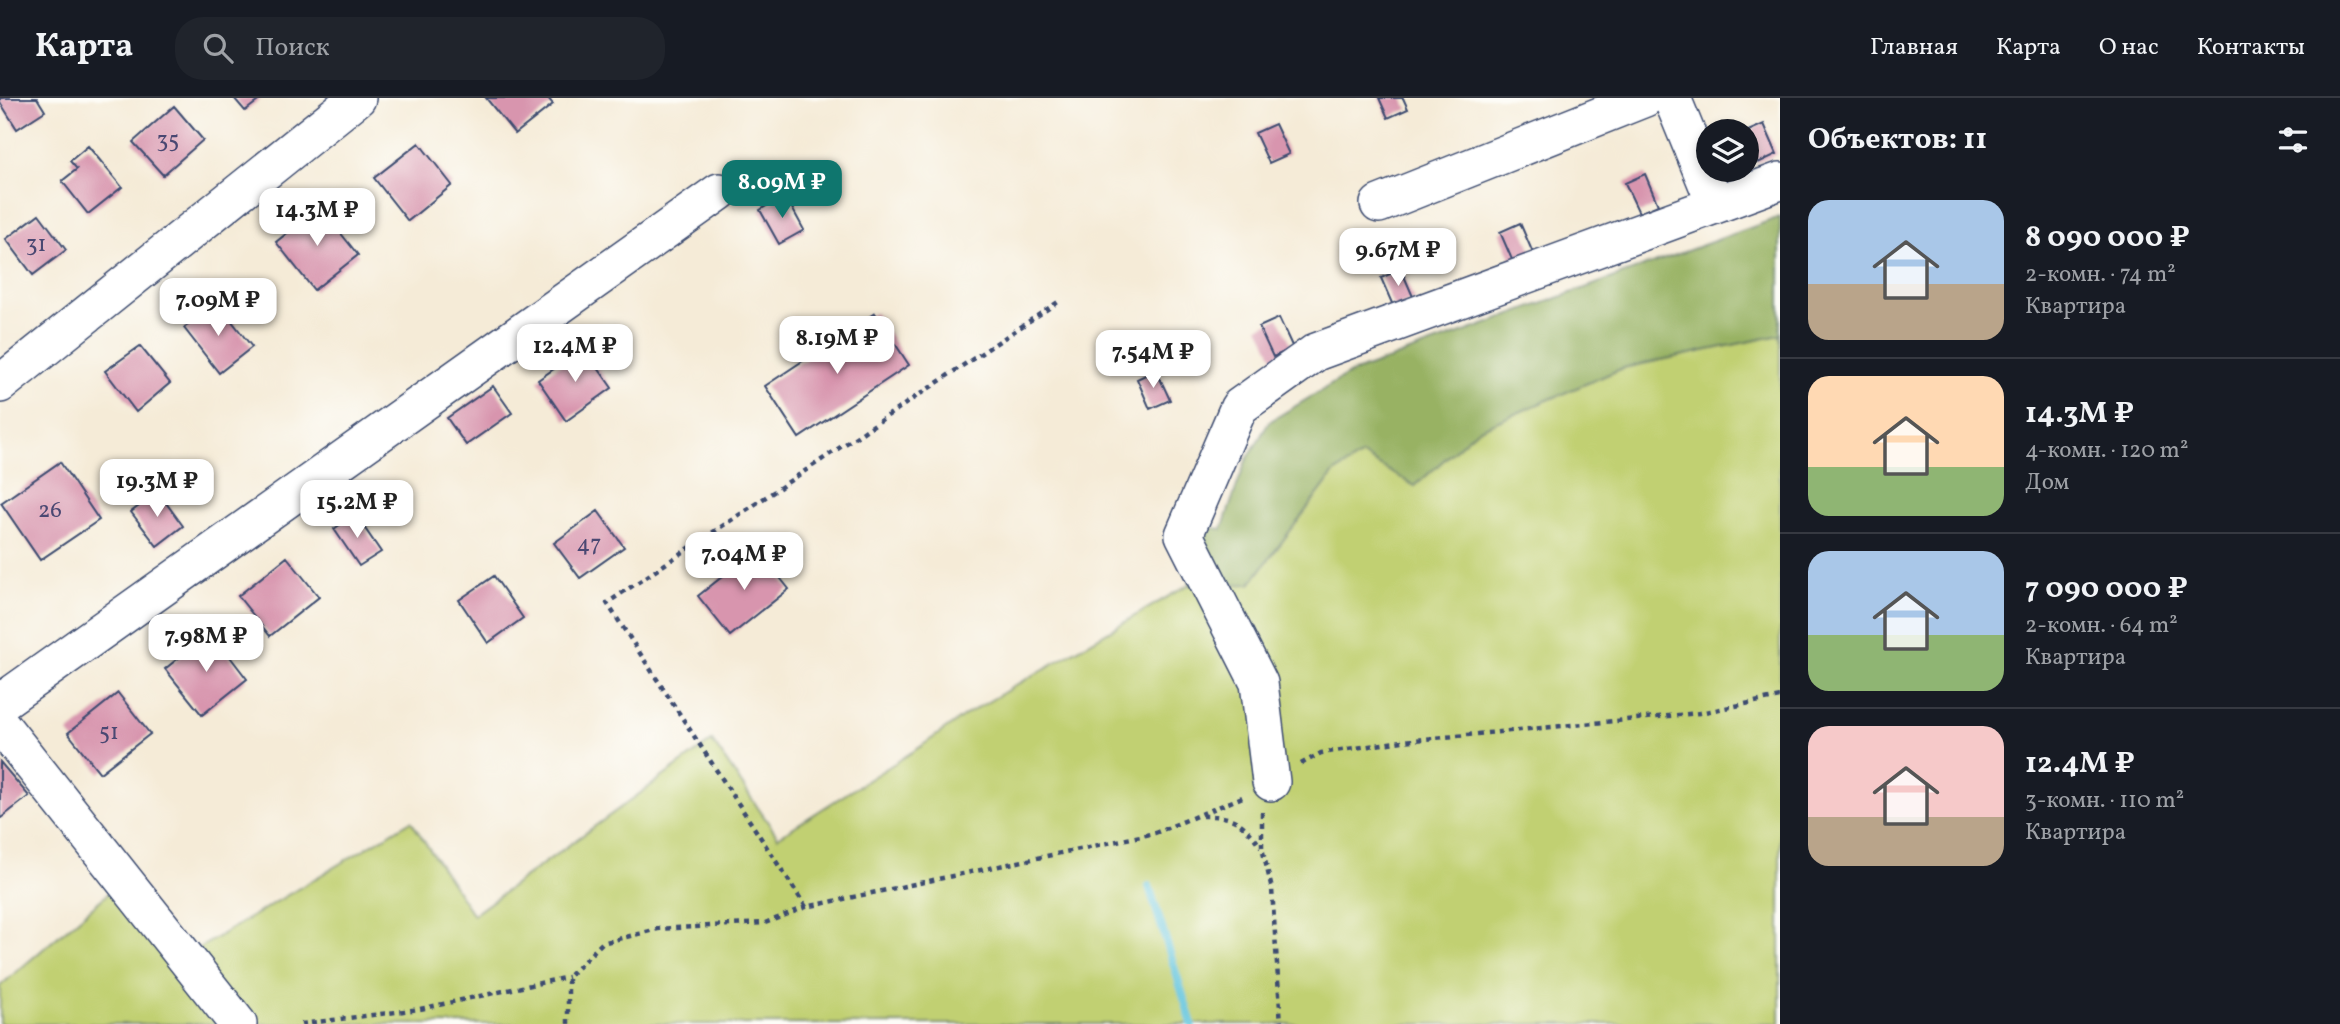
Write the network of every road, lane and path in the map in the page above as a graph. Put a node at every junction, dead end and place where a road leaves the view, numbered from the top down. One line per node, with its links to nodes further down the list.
1 (357, 98): 9 (street)
2 (1645, 98): 7 (street)
3 (1672, 98): 6 (street)
4 (1780, 181): 6 (street)
5 (719, 192): 11 (street)
6 (1715, 203): 13 (street)
7 (1379, 204)
8 (1058, 302): 16 (path)
9 (0, 384)
10 (1780, 697): 13 (path)
11 (0, 703)
12 (0, 724): 18 (street)
13 (1271, 782): 14 (path); 15 (path)
14 (1198, 816): 15 (path); 16 (path)
15 (1262, 848): 21 (path)
16 (806, 907): 17 (path)
17 (568, 977): 19 (path); 20 (path)
18 (238, 1024)
19 (300, 1024)
20 (568, 1024)
21 (1281, 1024)

